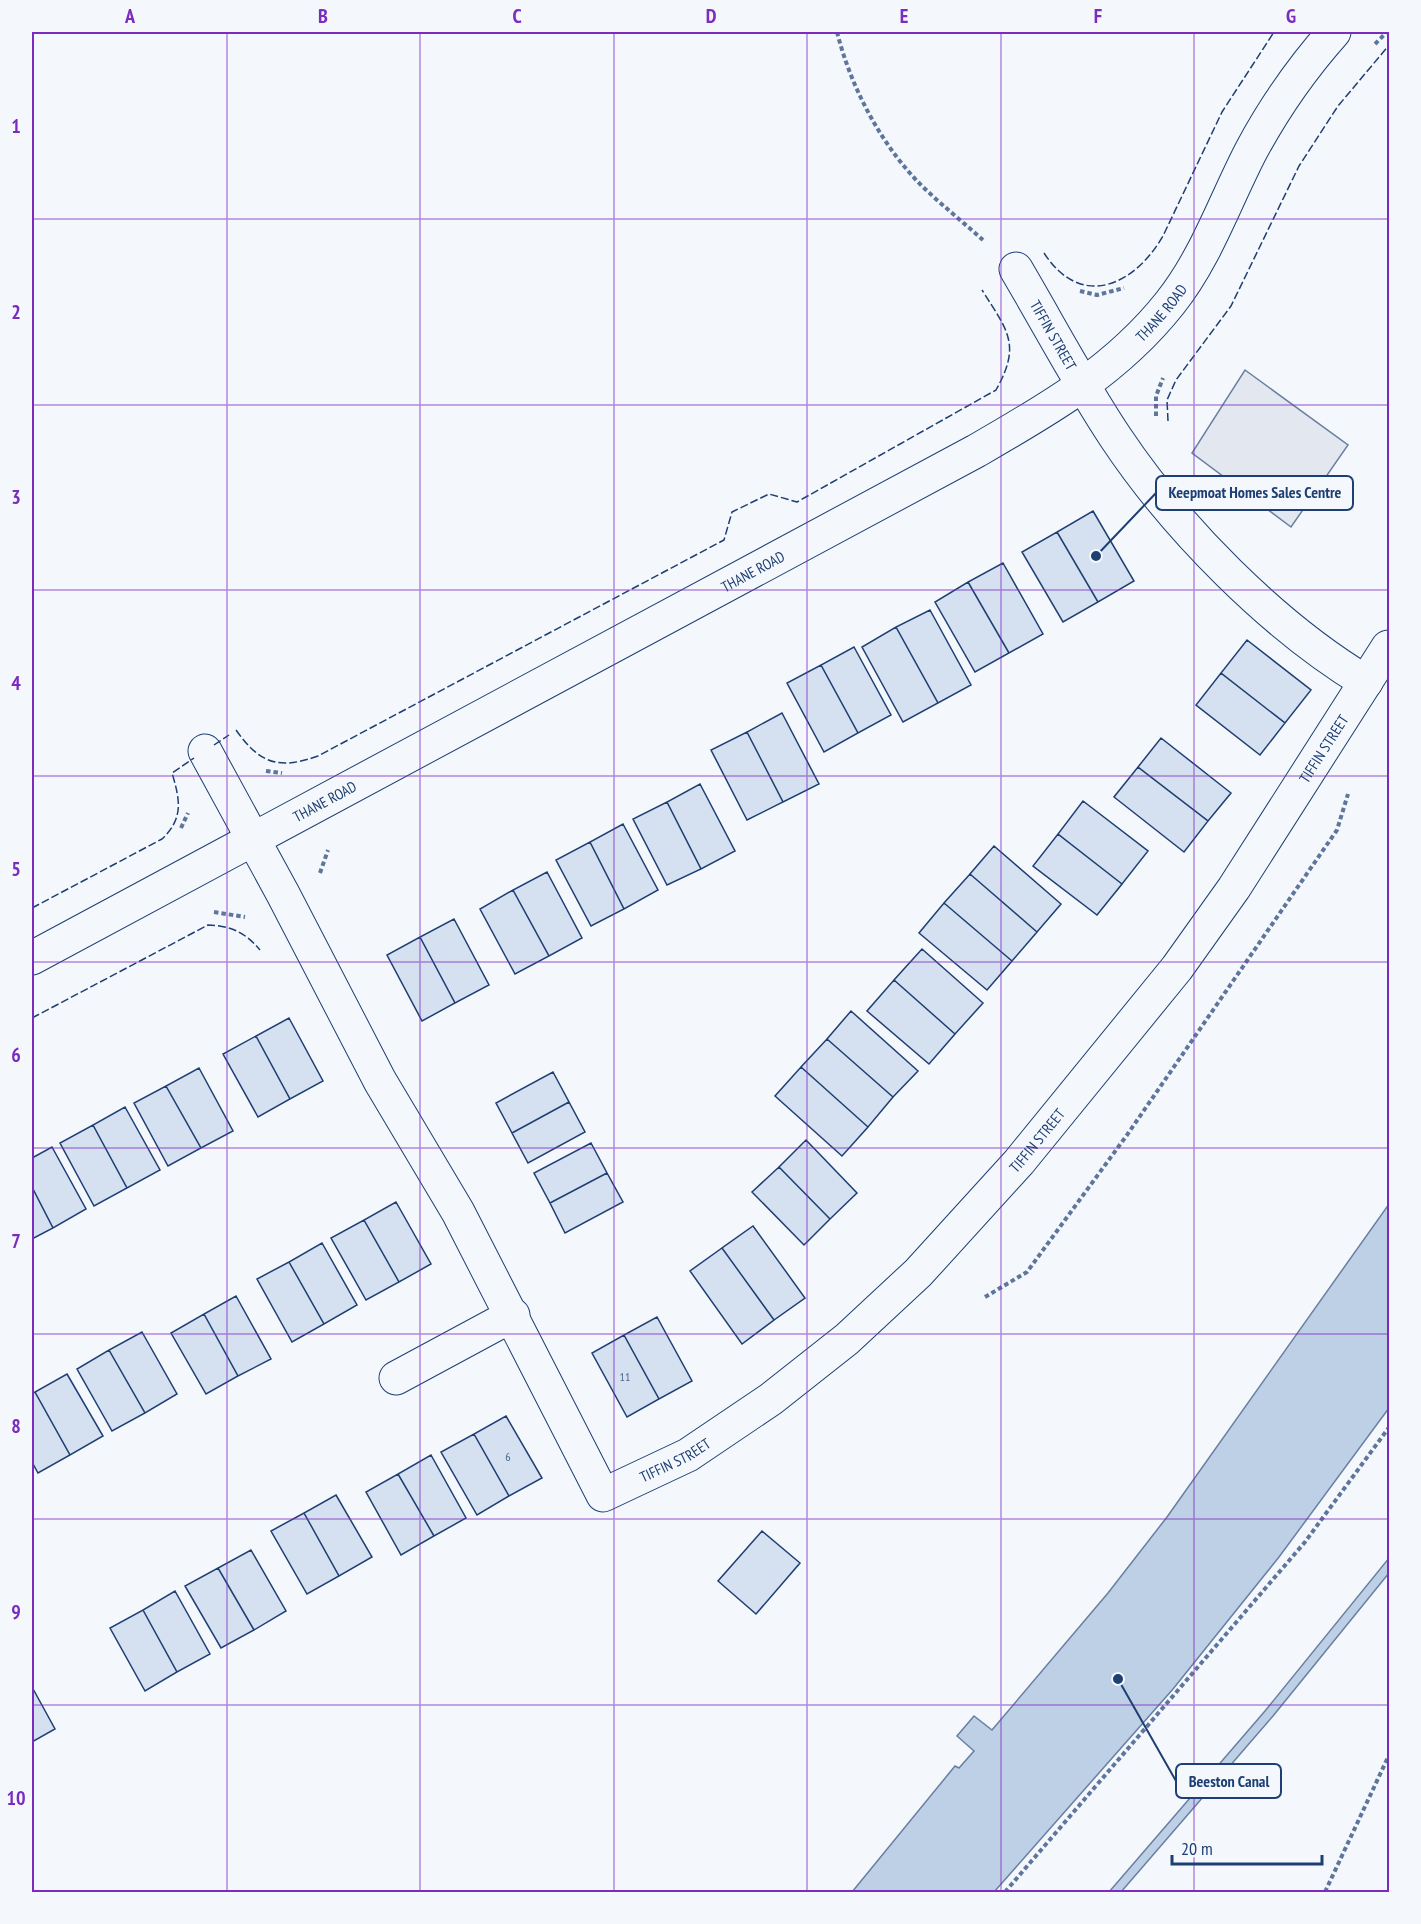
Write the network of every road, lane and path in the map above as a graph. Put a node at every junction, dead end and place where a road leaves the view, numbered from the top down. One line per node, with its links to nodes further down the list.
1 (837, 32): 3 (path)
2 (1334, 32): 6 (street, THANE ROAD)
3 (1016, 269): 6 (street, TIFFIN STREET)
4 (1132, 283): 5 (path)
5 (1072, 288)
6 (1085, 386): 8 (street, TIFFIN STREET); 11 (street, THANE ROAD)
7 (1388, 647): 8 (street, TIFFIN STREET)
8 (1366, 682): 14 (street, TIFFIN STREET)
9 (205, 751): 11 (street)
10 (1351, 786): 13 (path)
11 (254, 839): 12 (street, THANE ROAD); 14 (street)
12 (32, 958)
13 (985, 1297)
14 (513, 1315): 15 (street)
15 (396, 1378)
16 (1389, 1426): 18 (path)
17 (1389, 1753): 19 (path)
18 (1005, 1893)
19 (1325, 1893)

